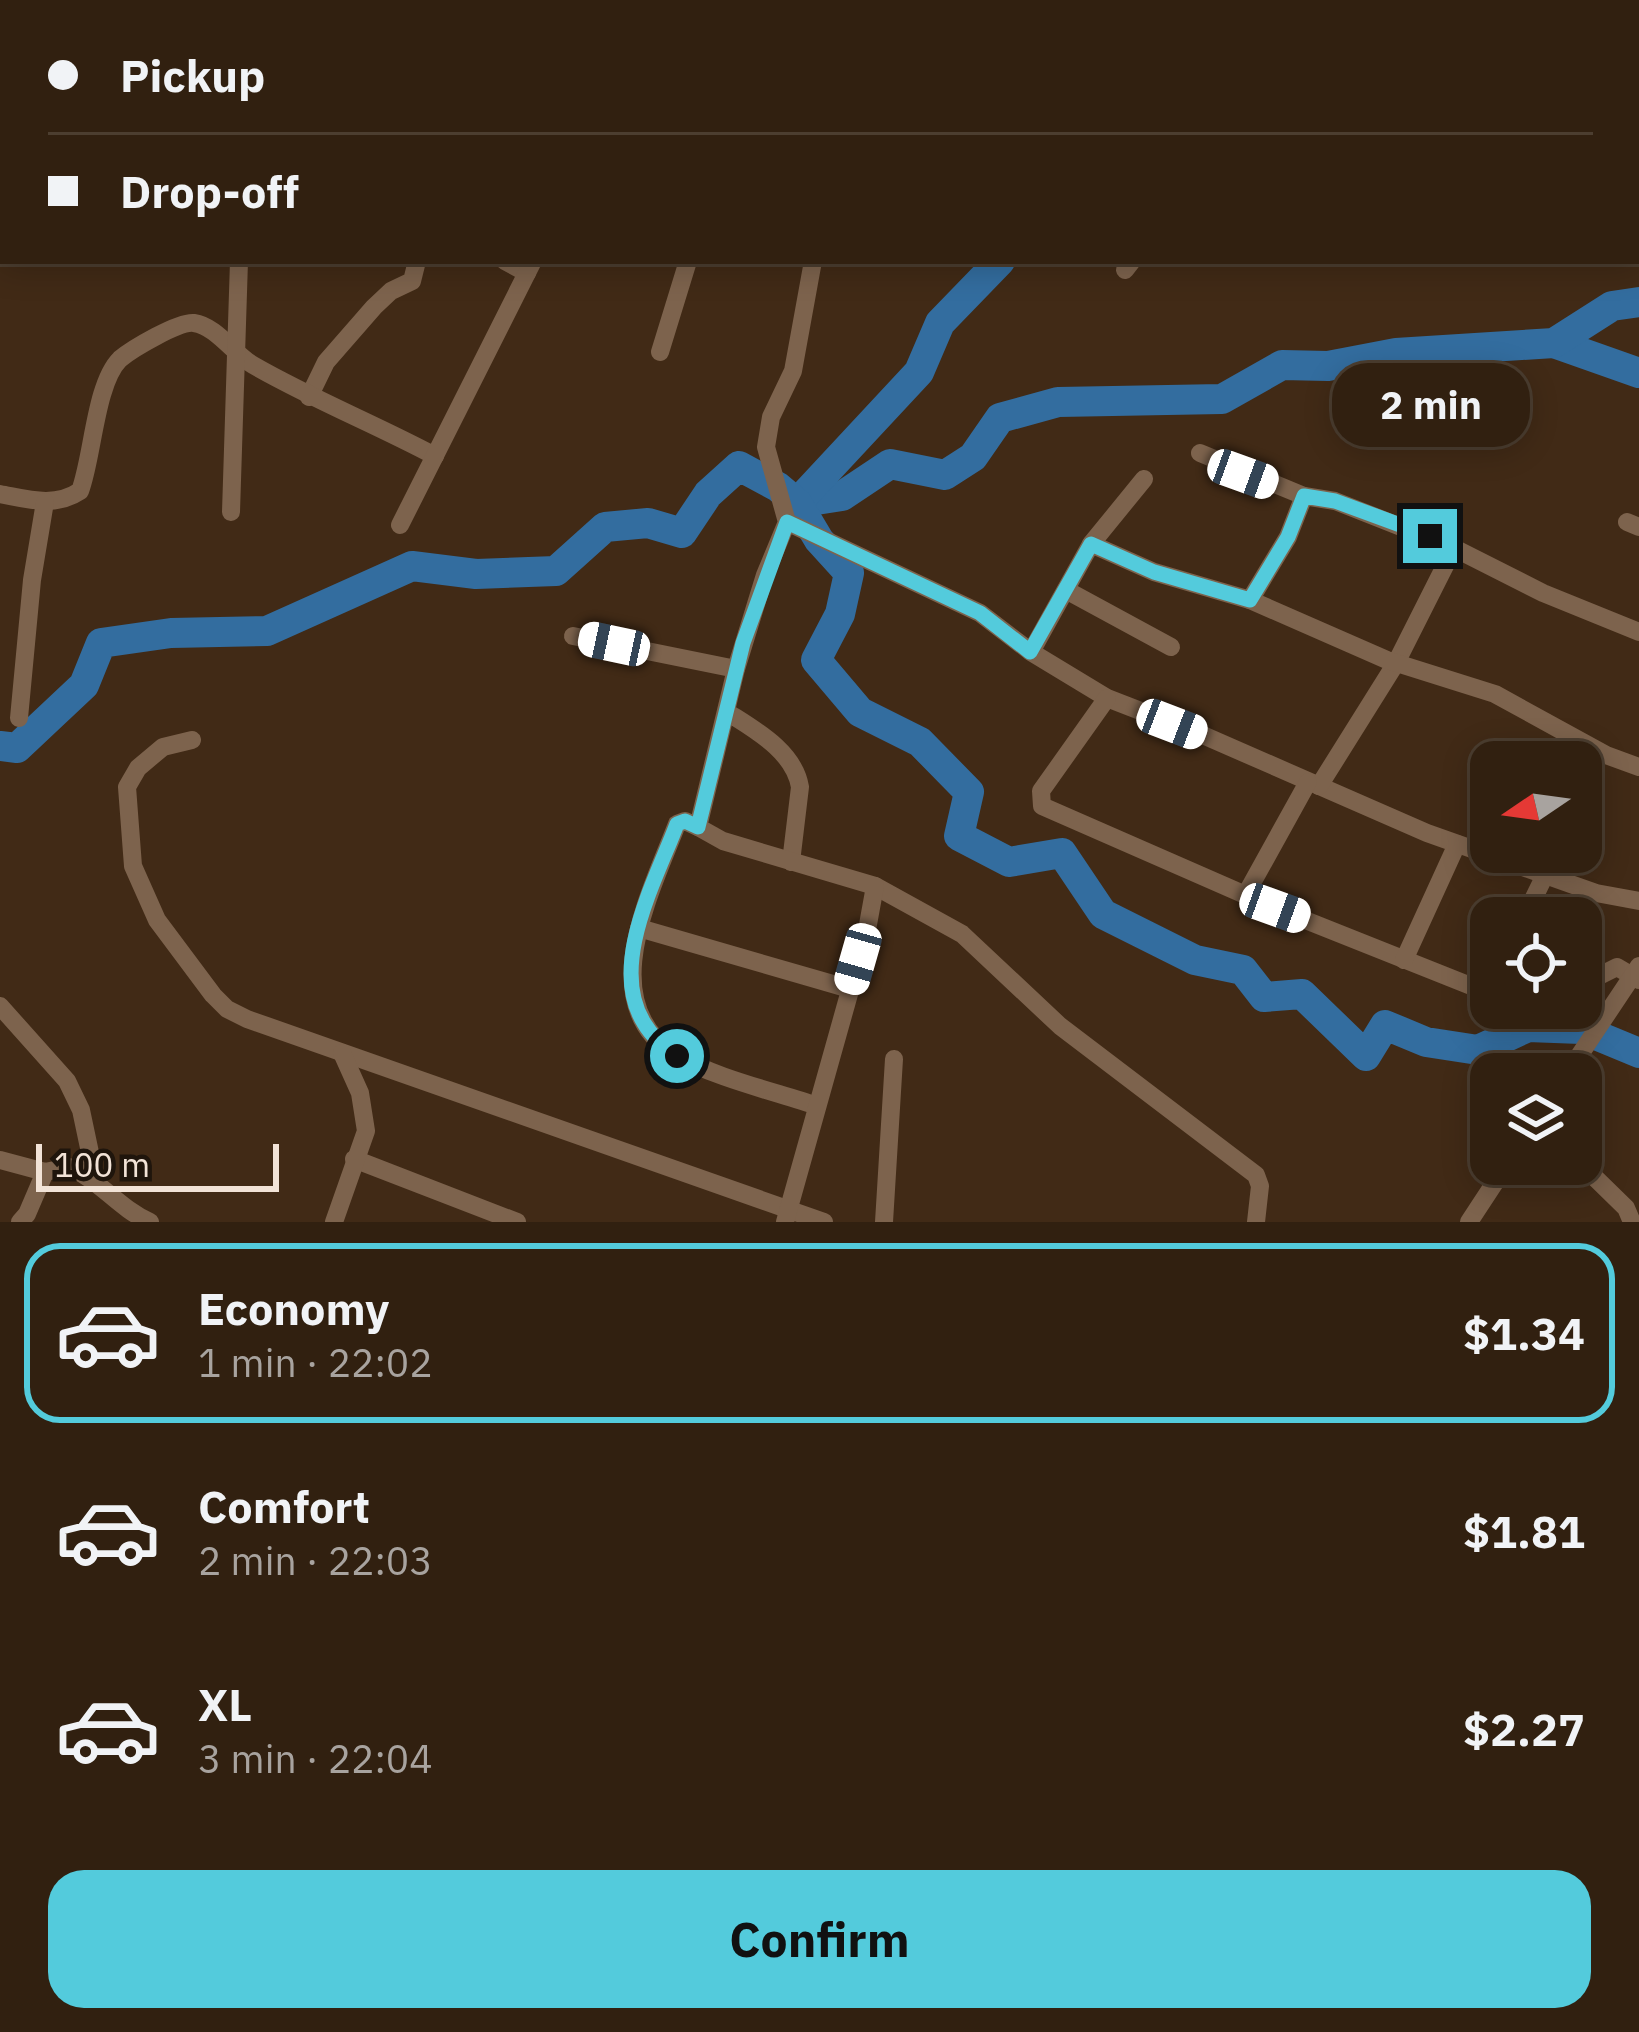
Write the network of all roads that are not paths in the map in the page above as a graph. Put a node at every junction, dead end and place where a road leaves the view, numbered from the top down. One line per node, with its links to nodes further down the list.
1 (238, 264): 7 (street)
2 (417, 264): 8 (street)
3 (687, 264): 6 (street)
4 (812, 264): 16 (street)
5 (530, 267): 10 (street)
6 (660, 352)
7 (239, 357): 8 (street); 14 (street); 15 (street)
8 (309, 398): 10 (street)
9 (1199, 453): 13 (street)
10 (435, 456): 17 (street)
11 (1144, 479): 18 (street)
12 (0, 494): 14 (street)
13 (1304, 496): 19 (street); 21 (street)
14 (45, 502): 30 (street)
15 (232, 512)
16 (787, 522): 25 (street); 27 (street)
17 (400, 525)
18 (1091, 544): 20 (street); 21 (street)
19 (1454, 548): 22 (street); 26 (street)
20 (1066, 590): 24 (street); 25 (street)
21 (1250, 600): 26 (street)
22 (1639, 632)
23 (573, 636): 27 (street)
24 (1172, 647)
25 (1030, 652): 28 (street)
26 (1396, 663): 32 (street); 33 (street)
27 (736, 669): 29 (street)
28 (1107, 698): 33 (street); 39 (street)
29 (727, 712): 34 (street); 36 (street)
30 (19, 718)
31 (193, 740): 49 (street)
32 (1639, 767)
33 (1314, 784): 35 (street); 39 (street)
34 (698, 827): 36 (street); 42 (street)
35 (1457, 844): 37 (street); 43 (street)
36 (791, 862): 38 (street)
37 (1545, 874): 40 (street); 41 (street)
38 (874, 886): 47 (street); 66 (street)
39 (1246, 894): 43 (street)
40 (1534, 897)
41 (1639, 901)
42 (639, 928): 47 (street); 52 (street)
43 (1404, 960): 46 (street)
44 (1602, 974): 45 (street)
45 (1637, 974): 50 (street)
46 (1470, 984)
47 (850, 988): 52 (street)
48 (0, 1006): 56 (street)
49 (342, 1053): 53 (street); 59 (street)
50 (1582, 1053)
51 (894, 1059): 65 (street)
52 (817, 1106): 59 (street)
53 (355, 1159): 62 (street); 63 (street)
54 (0, 1160): 55 (street)
55 (45, 1172): 56 (street); 60 (street)
56 (96, 1181): 61 (street)
57 (1494, 1185): 67 (street)
58 (1602, 1185): 68 (street)
59 (787, 1216): 64 (street)
60 (20, 1222)
61 (150, 1222)
62 (334, 1222)
63 (517, 1222)
64 (824, 1222)
65 (884, 1222)
66 (1256, 1222)
67 (1469, 1222)
68 (1632, 1222)

